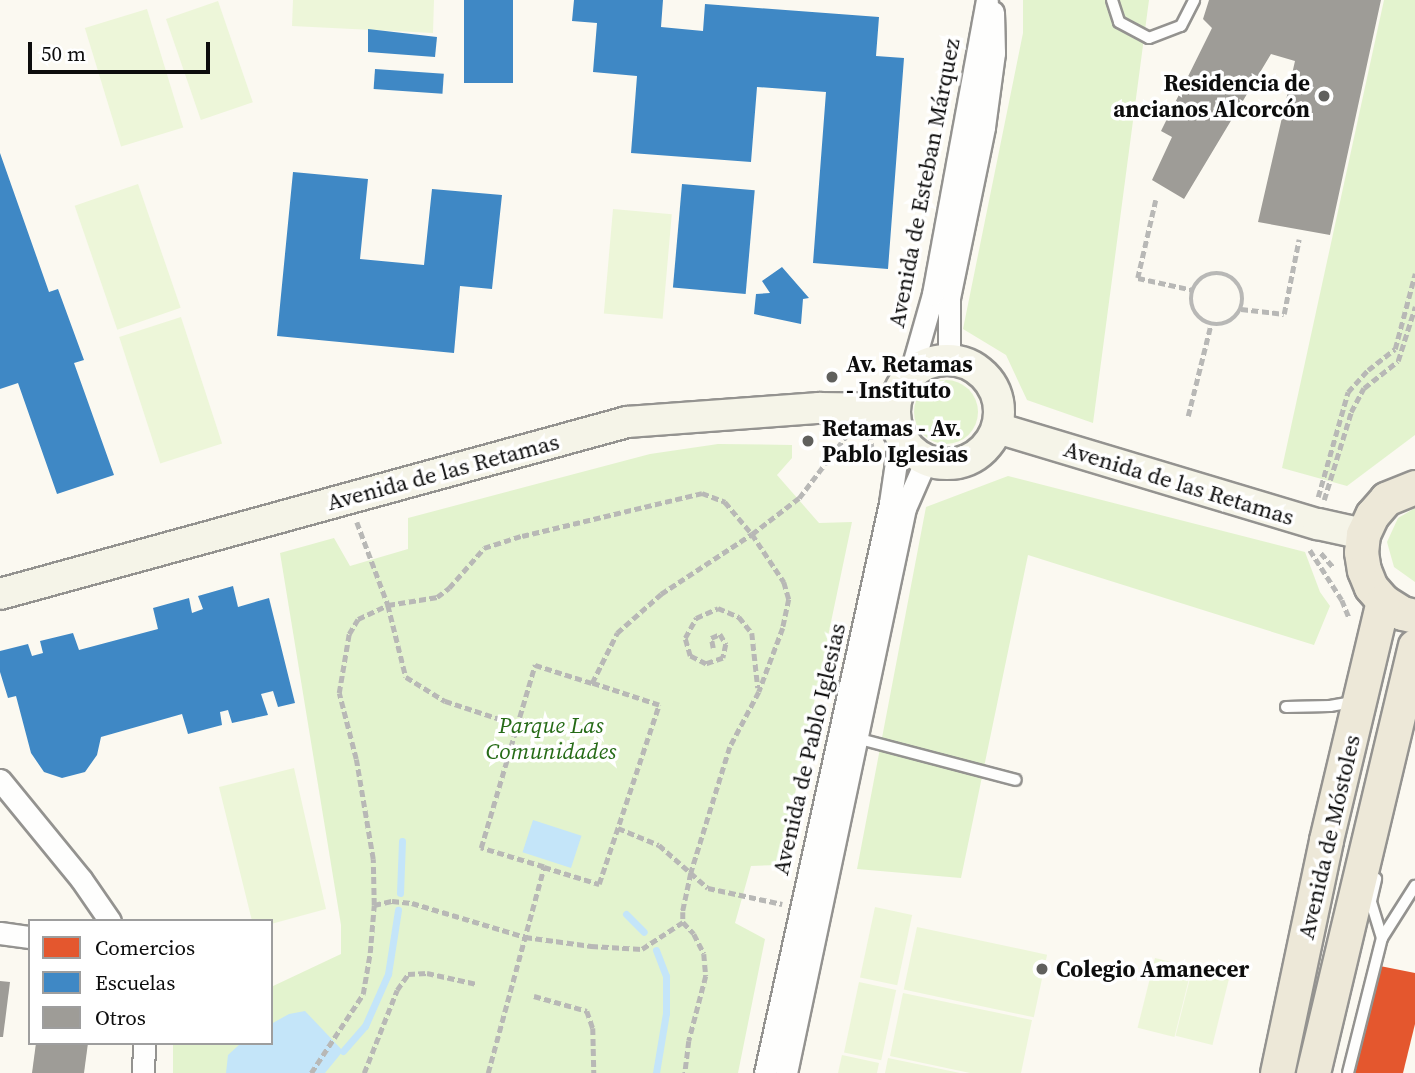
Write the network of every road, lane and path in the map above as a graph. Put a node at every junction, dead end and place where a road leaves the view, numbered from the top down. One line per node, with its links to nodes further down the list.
1 (990, 0): 11 (street, Avenida de Esteban Márquez); 12 (street, Avenida de Esteban Márquez)
2 (1112, 0): 3 (lane)
3 (1194, 0)
4 (1156, 200): 7 (path)
5 (1299, 239): 9 (path)
6 (1415, 274): 19 (path)
7 (1193, 290): 9 (path); 10 (path)
8 (1415, 307): 19 (path)
9 (1241, 309): 10 (path)
10 (1211, 324): 13 (path)
11 (949, 360): 12 (street); 15 (street)
12 (910, 375): 14 (street)
13 (1188, 416)
14 (887, 418): 16 (street); 18 (street, Avenida de las Retamas); 20 (path); 61 (street, Avenida de Pablo Iglesias)
15 (997, 428): 16 (street); 19 (street, Avenida de las Retamas)
16 (926, 460): 36 (street, Avenida de Pablo Iglesias)
17 (1415, 487): 21 (main road)
18 (348, 498): 23 (street, Avenida de las Retamas); 25 (path)
19 (1315, 523): 21 (street, Avenida de las Retamas); 22 (path); 27 (path)
20 (752, 534): 25 (path); 30 (path); 31 (path)
21 (1363, 534): 24 (main road)
22 (1336, 571)
23 (0, 594)
24 (1383, 601): 26 (main road); 32 (main road, Avenida de Móstoles)
25 (388, 605): 35 (path); 45 (path)
26 (1415, 616)
27 (1350, 620)
28 (713, 648): 31 (path)
29 (1413, 679): 34 (lane); 64 (main road, Avenida de Móstoles)
30 (593, 683): 35 (path); 39 (path)
31 (759, 692): 42 (path)
32 (1362, 699): 33 (lane); 63 (main road, Avenida de Móstoles)
33 (1286, 707)
34 (1412, 713)
35 (518, 725): 41 (path)
36 (856, 738): 38 (lane); 62 (street, Avenida de Pablo Iglesias)
37 (0, 780): 46 (street)
38 (1016, 780)
39 (618, 828): 41 (path); 42 (path)
40 (1380, 861): 51 (lane)
41 (544, 867): 50 (path)
42 (691, 873): 44 (path); 47 (path)
43 (1415, 886): 51 (lane)
44 (784, 904)
45 (374, 905): 50 (path); 56 (path)
46 (109, 919)
47 (683, 922): 50 (path); 60 (path)
48 (0, 933): 49 (street)
49 (28, 937)
50 (525, 937): 58 (path)
51 (1382, 938): 65 (lane)
52 (477, 984): 57 (path)
53 (534, 996): 59 (path)
54 (144, 1045): 55 (street)
55 (144, 1073)
56 (312, 1073)
57 (364, 1073)
58 (488, 1073)
59 (594, 1073)
60 (685, 1073)
61 (765, 1073)
62 (786, 1073)
63 (1277, 1073)
64 (1313, 1073)
65 (1348, 1073)

